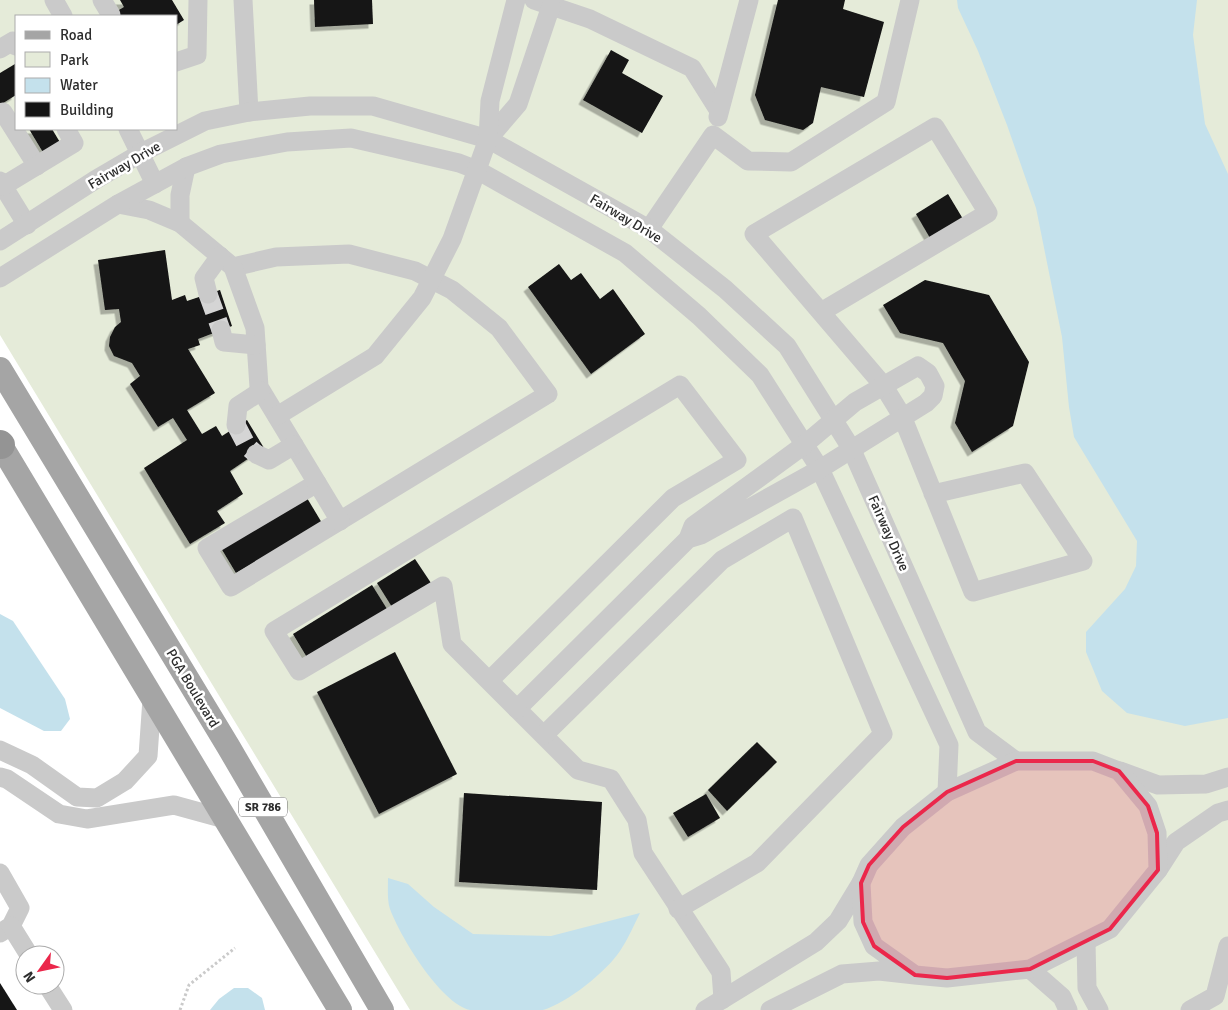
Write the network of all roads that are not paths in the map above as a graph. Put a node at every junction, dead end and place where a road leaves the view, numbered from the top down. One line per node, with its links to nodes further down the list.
1 (54, 0): 8 (street)
2 (198, 0): 11 (street)
3 (243, 0): 14 (street)
4 (516, 0): 20 (street)
5 (749, 0): 13 (street)
6 (910, 0): 19 (street)
7 (542, 3): 13 (street); 20 (street)
8 (62, 15)
9 (15, 44): 10 (street)
10 (0, 49)
11 (178, 61)
12 (6, 110): 15 (street)
13 (719, 111): 19 (street)
14 (249, 112): 20 (street, Fairway Drive); 21 (street, Fairway Drive)
15 (15, 126)
16 (17, 130): 22 (street)
17 (68, 130): 22 (street)
18 (129, 130): 21 (street)
19 (713, 135): 30 (street)
20 (488, 140): 24 (street); 30 (street, Fairway Drive)
21 (141, 153): 26 (street); 29 (street, Fairway Drive)
22 (37, 166): 25 (street)
23 (186, 167): 24 (street); 26 (street); 28 (street)
24 (477, 170): 34 (street); 48 (street)
25 (2, 184): 29 (street)
26 (155, 184): 27 (street)
27 (118, 204): 28 (street); 33 (street)
28 (180, 223): 32 (street)
29 (27, 226): 31 (street, Fairway Drive)
30 (649, 229): 44 (street, Fairway Drive)
31 (0, 241)
32 (226, 262): 34 (street); 35 (street); 38 (street)
33 (0, 278)
34 (431, 279): 42 (street); 54 (street)
35 (208, 294)
36 (821, 312): 36 (street); 40 (street)
37 (221, 330): 38 (street)
38 (256, 345): 41 (street)
39 (0, 369): 83 (main road, PGA Boulevard / SR 786)
40 (882, 385): 43 (street); 43 (street); 44 (street)
41 (261, 391): 42 (street); 45 (street)
42 (277, 416): 47 (street)
43 (902, 416): 49 (street); 53 (street)
44 (834, 422): 48 (street); 49 (street, Fairway Drive)
45 (236, 425)
46 (0, 444): 57 (main road, SR 786)
47 (294, 445): 50 (street); 52 (street)
48 (804, 445): 51 (street); 55 (street)
49 (851, 448): 51 (street); 61 (street, Fairway Drive)
50 (256, 454)
51 (820, 469): 55 (street); 65 (street)
52 (317, 483): 54 (street); 54 (street)
53 (934, 494): 53 (street)
54 (340, 521)
55 (694, 533): 58 (street)
56 (489, 681): 56 (street); 58 (street)
57 (152, 699): 60 (street); 67 (main road, SR 786)
58 (517, 709): 59 (street)
59 (544, 735): 71 (street); 71 (street)
60 (0, 750)
61 (1016, 761): 62 (street); 65 (street)
62 (1119, 771): 63 (street); 68 (street)
63 (1228, 777)
64 (0, 778): 67 (street)
65 (947, 792): 70 (street)
66 (1228, 810): 68 (street)
67 (225, 819): 82 (main road, SR 786)
68 (1158, 870): 73 (street)
69 (0, 873): 72 (street)
70 (861, 883): 77 (street); 80 (street)
71 (678, 909): 80 (street)
72 (5, 930): 74 (street)
73 (1086, 942): 76 (street); 87 (street)
74 (19, 945)
75 (1228, 946): 79 (street)
76 (1030, 969): 77 (street); 86 (street)
77 (915, 976): 85 (street)
78 (53, 995): 81 (street)
79 (1221, 998): 88 (street)
80 (723, 999): 84 (street)
81 (63, 1010)
82 (340, 1010)
83 (382, 1010)
84 (704, 1010)
85 (770, 1010)
86 (1068, 1010)
87 (1099, 1010)
88 (1190, 1010)

